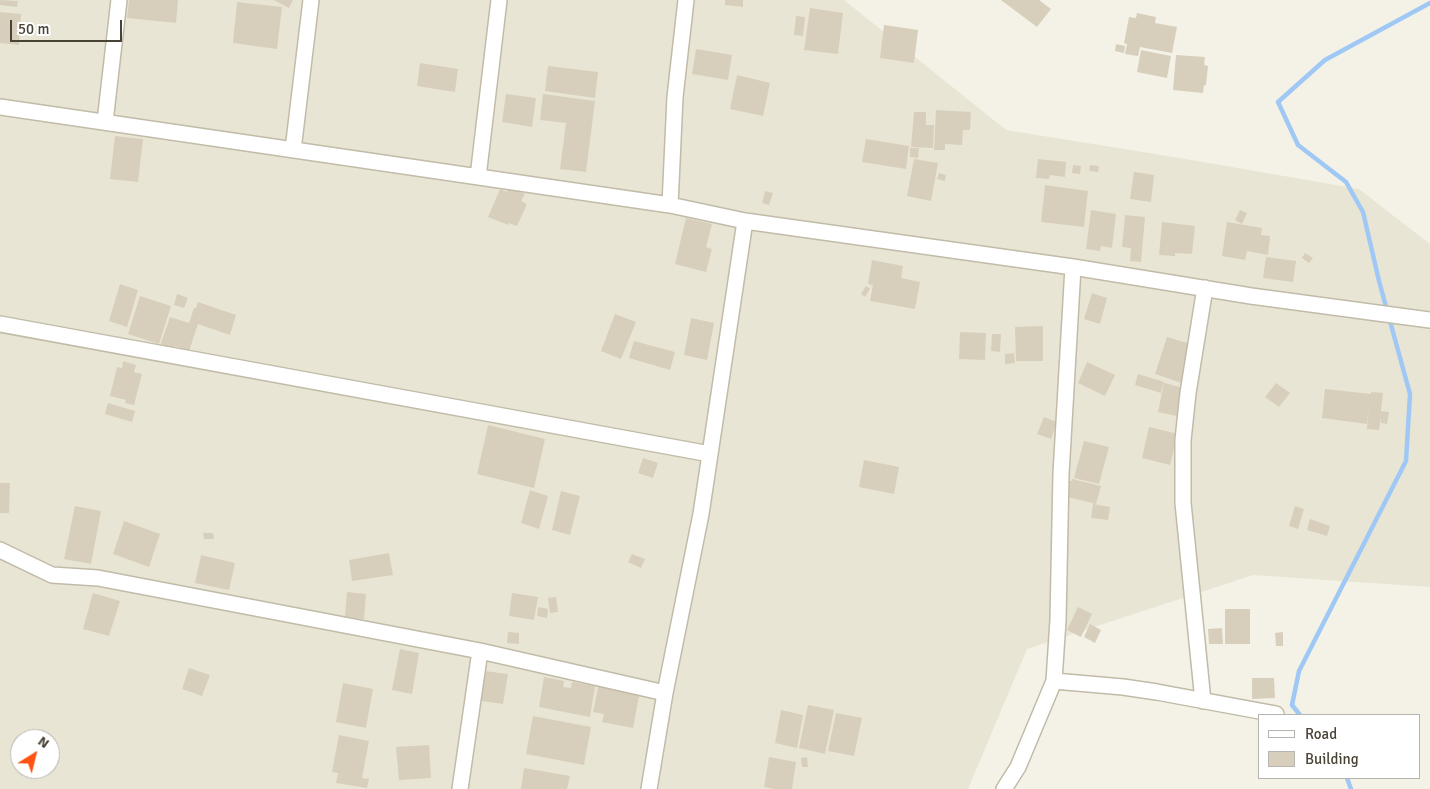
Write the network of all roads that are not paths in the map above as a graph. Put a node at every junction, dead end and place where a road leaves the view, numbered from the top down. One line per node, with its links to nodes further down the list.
1 (119, 0): 6 (street)
2 (311, 0): 7 (street)
3 (499, 0): 8 (street)
4 (686, 0): 9 (street)
5 (0, 107): 6 (street)
6 (105, 122): 7 (street)
7 (293, 150): 8 (street)
8 (478, 177): 9 (street)
9 (670, 205): 10 (street)
10 (745, 221): 11 (street); 15 (street)
11 (1073, 267): 12 (street); 18 (street)
12 (1205, 288): 13 (street); 20 (street)
13 (1430, 320)
14 (0, 324): 15 (street)
15 (710, 454): 19 (street)
16 (0, 550): 17 (street)
17 (480, 651): 19 (street); 22 (street)
18 (1054, 681): 20 (street); 24 (street)
19 (666, 693): 23 (street)
20 (1203, 701): 21 (street)
21 (1276, 714)
22 (460, 789)
23 (649, 789)
24 (1004, 789)

